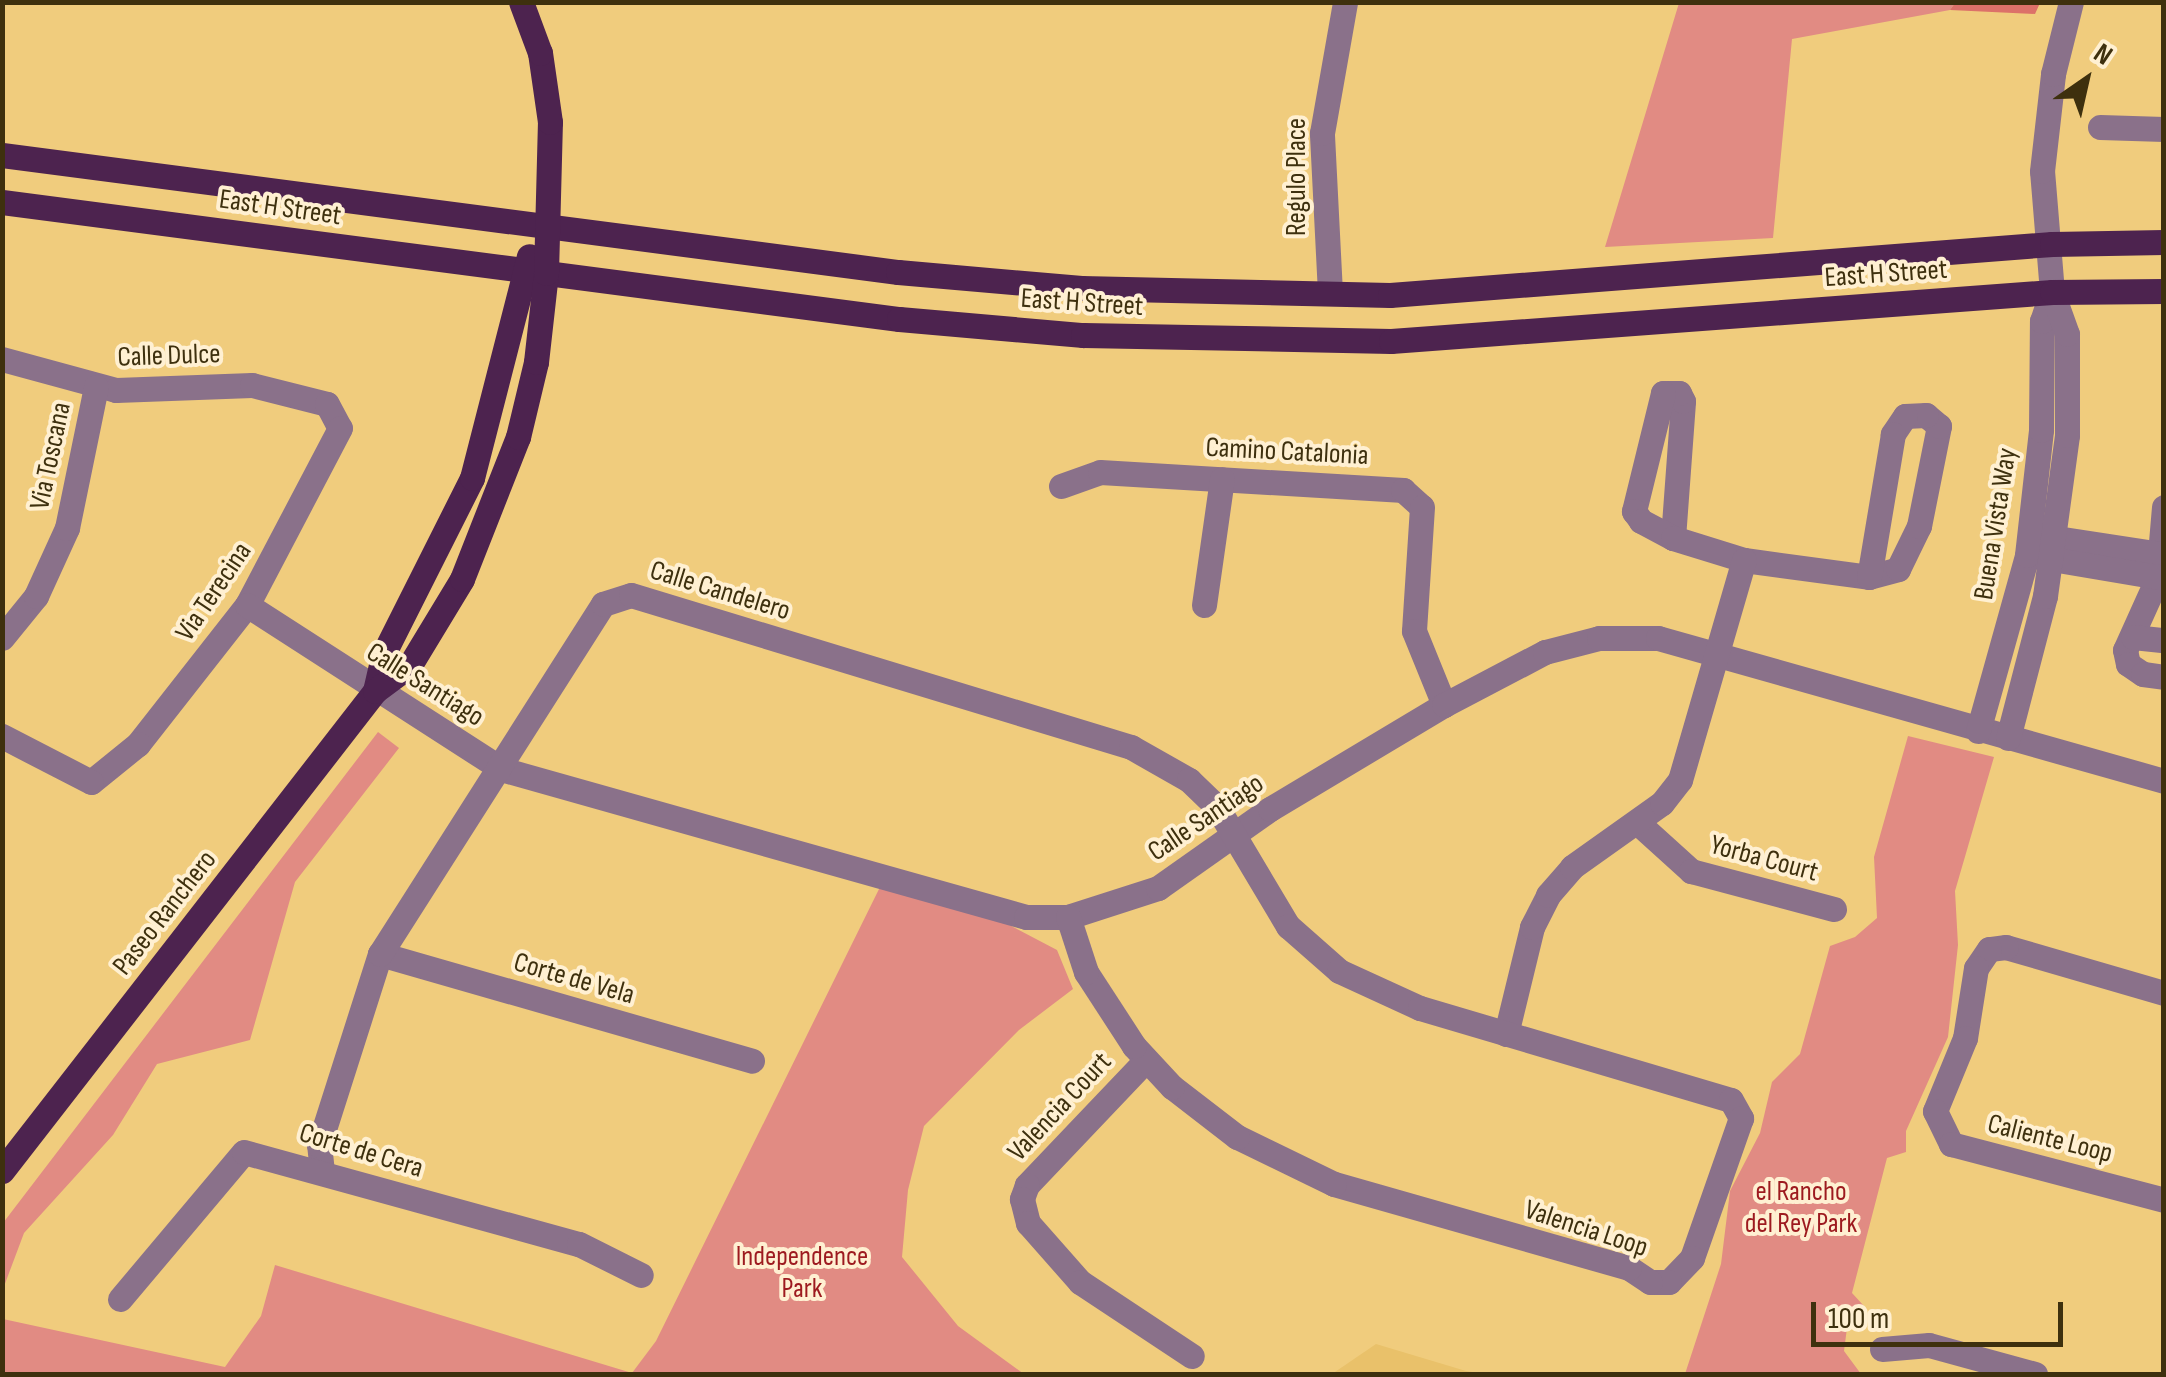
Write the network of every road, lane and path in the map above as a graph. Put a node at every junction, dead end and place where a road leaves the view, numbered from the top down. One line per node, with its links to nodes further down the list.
1 (521, 2): 8 (main road, Paseo Ranchero)
2 (1346, 2): 14 (street, Regulo Place)
3 (2071, 2): 10 (street, Buena Vista Way)
4 (2100, 127): 5 (street)
5 (2164, 129)
6 (2, 155): 8 (main road, East H Street)
7 (2, 202): 11 (main road, East H Street)
8 (545, 223): 11 (main road, Paseo Ranchero); 14 (main road, East H Street)
9 (2164, 242): 10 (main road, East H Street)
10 (2052, 244): 13 (street, Buena Vista Way); 14 (main road, East H Street)
11 (534, 272): 13 (main road, East H Street); 33 (main road, Paseo Ranchero)
12 (2164, 291): 13 (main road, East H Street)
13 (2052, 292): 22 (street, Buena Vista Way)
14 (1330, 293)
15 (2, 359): 16 (street, Calle Dulce)
16 (96, 387): 17 (street, Calle Dulce); 29 (street, Via Toscana)
17 (336, 412): 26 (street, Via Terecina)
18 (1222, 479): 19 (street, Camino Catalonia); 27 (street); 34 (street, Camino Catalonia)
19 (1061, 486)
20 (2164, 507): 24 (street)
21 (1673, 538): 21 (street); 23 (street)
22 (2040, 546): 24 (street); 35 (street, Buena Vista Way); 37 (street, Buena Vista Way)
23 (1744, 560): 25 (street); 31 (street)
24 (2159, 566): 28 (street)
25 (1870, 577): 25 (street)
26 (246, 605): 33 (street, Calle Santiago); 36 (street, Via Terecina)
27 (1204, 605)
28 (2133, 636): 30 (street); 32 (street)
29 (2, 638)
30 (2164, 640)
31 (1719, 659): 34 (street, Calle Santiago); 35 (street, Calle Santiago); 40 (street)
32 (2164, 677)
33 (376, 691): 38 (street, Calle Santiago); 49 (main road, Paseo Ranchero)
34 (1444, 705): 41 (street, Calle Santiago)
35 (1978, 731): 37 (street)
36 (2, 736)
37 (2008, 738): 39 (street)
38 (502, 769): 41 (street, Calle Candelero); 43 (street, Calle Santiago); 44 (street, Calle Candelero)
39 (2164, 781)
40 (1638, 823): 42 (street, Yorba Court); 46 (street)
41 (1237, 834): 43 (street, Calle Santiago); 46 (street, Valencia Loop)
42 (1834, 908)
43 (1068, 917): 48 (street, Valencia Loop)
44 (380, 954): 47 (street, Corte de Vela); 50 (street, Calle Candelero)
45 (2164, 993): 51 (street, Caliente Loop)
46 (1506, 1034): 48 (street, Valencia Loop)
47 (752, 1060)
48 (1146, 1060): 55 (street, Valencia Court)
49 (2, 1171)
50 (322, 1172): 52 (street, Corte de Cera); 53 (street, Corte de Cera)
51 (2164, 1200)
52 (641, 1274)
53 (120, 1299)
54 (1882, 1349): 56 (street)
55 (1192, 1356)
56 (2036, 1374)

